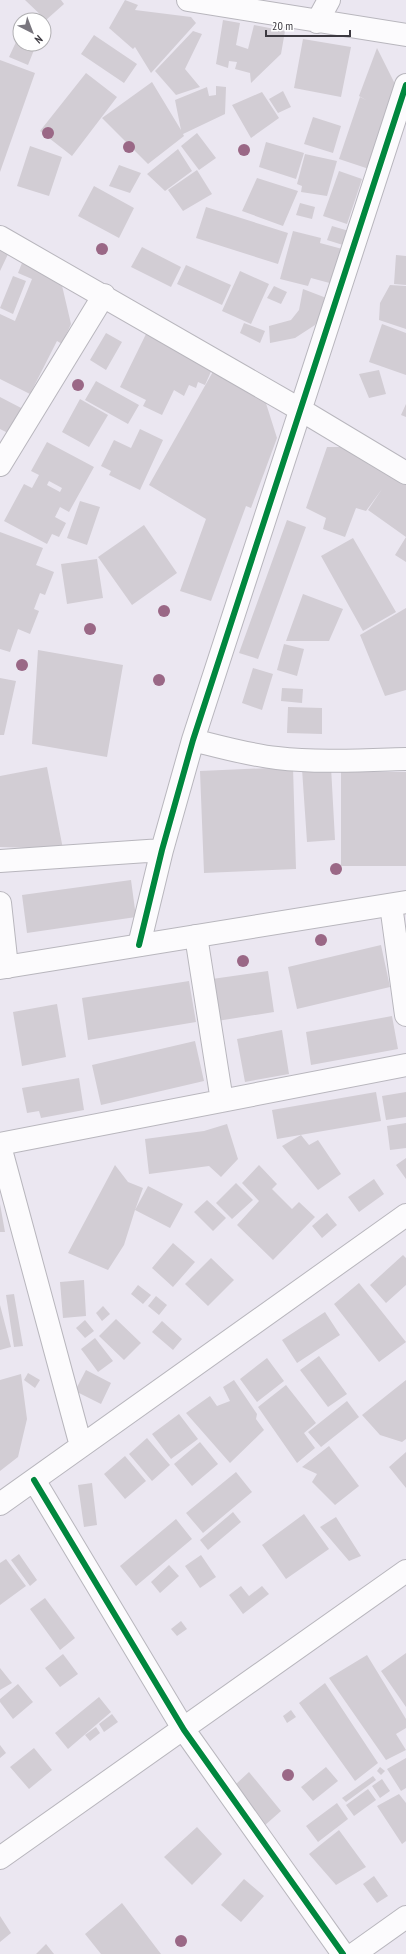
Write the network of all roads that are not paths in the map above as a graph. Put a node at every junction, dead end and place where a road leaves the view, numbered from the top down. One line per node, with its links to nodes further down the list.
1 (188, 0): 3 (street)
2 (329, 0): 3 (street)
3 (317, 22): 4 (street)
4 (406, 35)
5 (406, 85): 8 (street)
6 (0, 236): 7 (street)
7 (104, 295): 8 (street); 9 (street)
8 (301, 410): 10 (street); 11 (street)
9 (0, 465)
10 (406, 473)
11 (193, 740): 12 (street); 13 (street)
12 (406, 759)
13 (162, 850): 14 (street); 18 (street)
14 (0, 861)
15 (0, 902): 19 (street)
16 (398, 903): 17 (street); 20 (street)
17 (196, 936): 18 (street); 22 (street)
18 (139, 945): 19 (street)
19 (4, 967)
20 (406, 1015)
21 (406, 1065): 22 (street)
22 (222, 1101): 23 (street)
23 (0, 1145): 25 (street)
24 (406, 1215): 25 (street)
25 (81, 1446): 26 (street)
26 (34, 1480): 27 (street); 29 (street)
27 (0, 1504)
28 (406, 1571): 29 (street)
29 (184, 1730): 30 (street); 32 (street)
30 (0, 1858)
31 (406, 1917): 33 (street)
32 (343, 1954)
33 (354, 1954)

